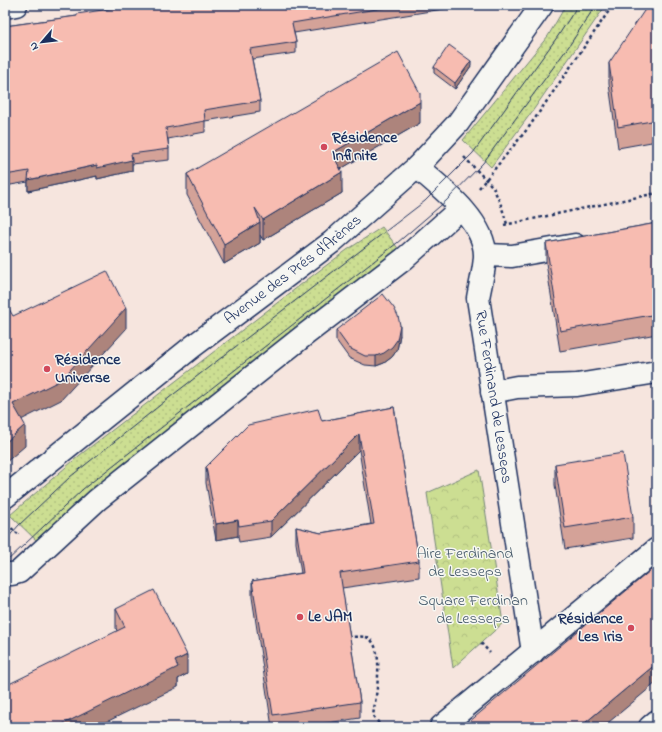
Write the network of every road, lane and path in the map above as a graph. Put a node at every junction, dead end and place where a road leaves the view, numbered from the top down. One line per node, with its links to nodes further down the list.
1 (16, 5): 3 (street)
2 (542, 5): 4 (street, Avenue des Prés d'Arènes)
3 (5, 7)
4 (444, 139): 5 (street, Avenue des Prés d'Arènes); 6 (path)
5 (416, 167): 7 (street, Rue Ferdinand de Lesseps); 12 (street, Avenue des Prés d'Arènes)
6 (657, 193)
7 (461, 208): 9 (street, Rue Ferdinand de Lesseps); 14 (street)
8 (596, 242): 9 (street)
9 (486, 255): 11 (street, Rue Ferdinand de Lesseps)
10 (657, 372): 11 (street)
11 (492, 392): 18 (street, Rue Ferdinand de Lesseps)
12 (5, 497)
13 (657, 549): 18 (street)
14 (5, 574)
15 (347, 637): 20 (path)
16 (481, 642): 17 (path)
17 (486, 648)
18 (533, 652): 21 (street)
19 (657, 721): 22 (street)
20 (382, 727)
21 (441, 727)
22 (650, 727)

